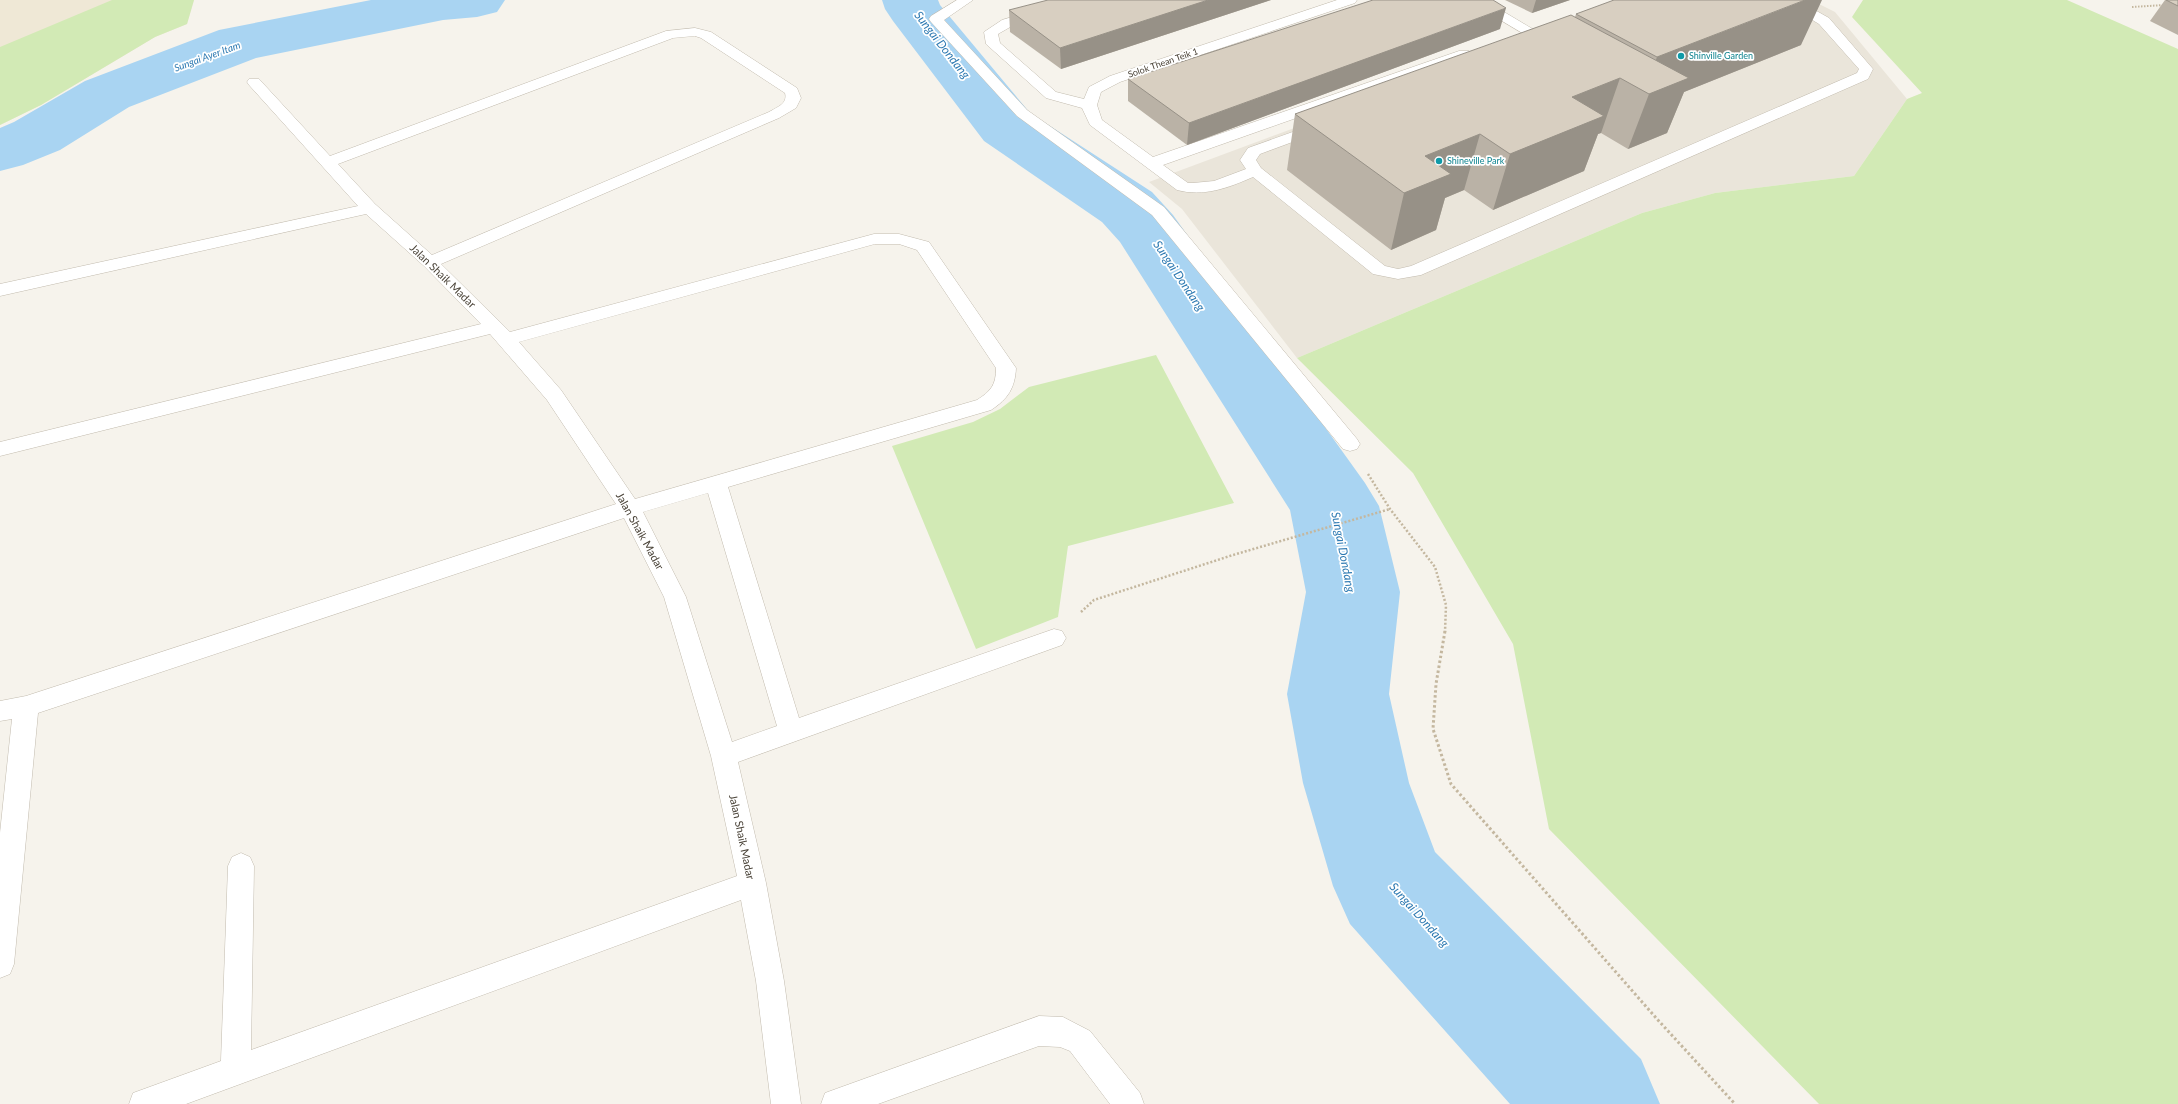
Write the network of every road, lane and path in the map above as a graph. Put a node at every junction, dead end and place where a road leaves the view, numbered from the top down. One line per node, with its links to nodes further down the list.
1 (966, 0): 22 (street)
2 (1084, 0): 13 (street)
3 (1350, 0): 13 (street, Solok Thean Teik 1)
4 (1474, 0): 9 (street)
5 (1787, 0): 17 (street)
6 (2170, 4): 7 (path)
7 (2132, 7)
8 (1543, 26): 9 (street)
9 (1528, 31): 10 (street)
10 (1514, 36)
11 (1476, 50): 16 (street)
12 (254, 82): 15 (street, Jalan Shaik Madar)
13 (1089, 105): 16 (street)
14 (1334, 122): 17 (street)
15 (327, 163): 18 (street, Jalan Shaik Madar); 19 (street)
16 (1152, 163): 17 (street)
17 (1255, 171)
18 (369, 208): 19 (street, Jalan Shaik Madar); 20 (street)
19 (430, 262): 21 (street, Jalan Shaik Madar)
20 (0, 290)
21 (501, 333): 23 (street); 24 (street); 25 (street, Jalan Shaik Madar)
22 (1350, 444): 26 (path)
23 (0, 449)
24 (716, 483): 25 (street); 30 (street)
25 (630, 508): 28 (street); 31 (street, Jalan Shaik Madar)
26 (1390, 509): 27 (path); 40 (path)
27 (1054, 638): 30 (street)
28 (26, 706): 29 (street); 34 (street)
29 (0, 711)
30 (791, 732): 31 (street)
31 (724, 756): 33 (street, Jalan Shaik Madar)
32 (241, 866): 35 (street)
33 (752, 883): 35 (street); 37 (street, Jalan Shaik Madar)
34 (0, 964)
35 (236, 1071): 36 (street)
36 (144, 1104)
37 (786, 1104)
38 (836, 1104): 39 (street)
39 (1129, 1104)
40 (1735, 1104)

